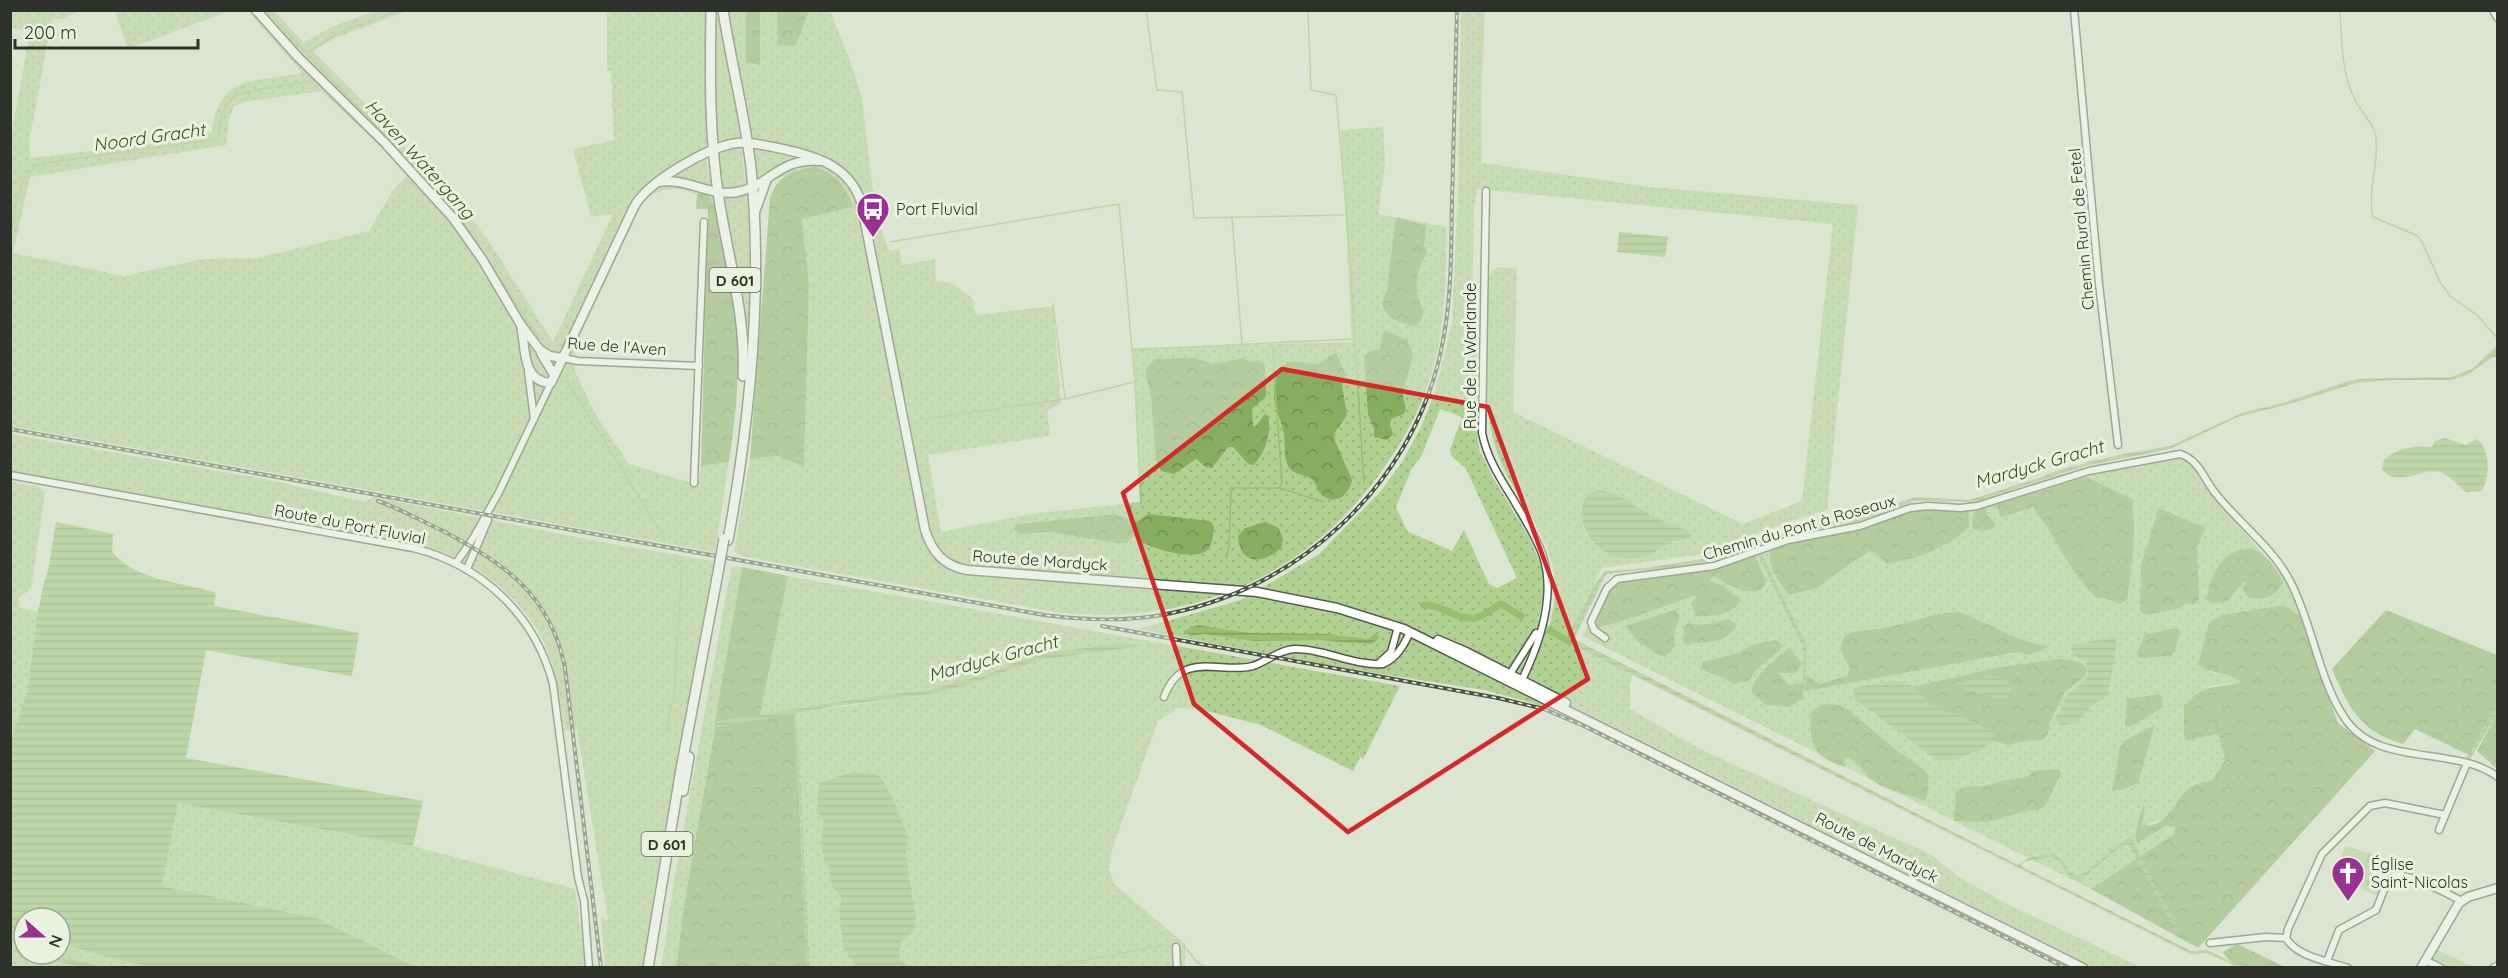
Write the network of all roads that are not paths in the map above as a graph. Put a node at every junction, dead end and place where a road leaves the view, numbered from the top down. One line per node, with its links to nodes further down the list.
1 (256, 10): 17 (main road, Rue de l'Aven)
2 (711, 10): 8 (main road, D 601)
3 (723, 10): 7 (main road, D 601)
4 (2073, 10): 24 (street, Chemin Rural de Fetel)
5 (2494, 10): 6 (main road)
6 (2498, 17)
7 (747, 143): 8 (main road, Route de Mardyck); 9 (main road, Route de Mardyck); 12 (main road, D 601)
8 (713, 151): 11 (main road, Route de Mardyck); 14 (main road, D 601)
9 (828, 162): 10 (main road); 33 (main road, Route de Mardyck)
10 (768, 177): 12 (main road); 15 (main road)
11 (655, 183): 14 (main road); 19 (main road, Route de Mardyck)
12 (752, 187): 14 (main road); 15 (main road, D 601)
13 (1486, 191): 32 (street, Rue de la Warlande)
14 (718, 192): 28 (main road, D 601)
15 (754, 215): 28 (main road, D 601)
16 (704, 222): 20 (street)
17 (521, 325): 18 (main road, Rue de l'Aven); 21 (main road, Rue de l'Aven)
18 (537, 347): 19 (main road, Rue de l'Aven); 22 (main road, Rue de l'Aven)
19 (563, 358): 20 (street, Rue de l'Aven); 22 (main road, Route de Mardyck)
20 (699, 366): 26 (street)
21 (528, 371): 22 (main road); 23 (street)
22 (553, 379): 23 (street)
23 (534, 419): 27 (street)
24 (2118, 446)
25 (10, 475): 29 (street, Route du Port Fluvial)
26 (694, 483)
27 (499, 492): 29 (street); 30 (street)
28 (726, 540): 31 (main road, D 601, bridge)
29 (456, 563): 30 (street, Route du Port Fluvial)
30 (467, 569): 52 (street, Route du Port Fluvial)
31 (719, 578): 53 (main road, D 601); 54 (main road, D 601)
32 (1545, 613): 37 (street, Rue de la Warlande); 38 (street, Rue de la Warlande)
33 (1398, 627): 34 (main road, Route de Mardyck); 36 (street)
34 (1410, 632): 36 (street); 37 (main road, Route de Mardyck)
35 (1605, 638): 40 (street, Chemin du Pont à Roseaux)
36 (1370, 663): 39 (street)
37 (1508, 677): 38 (main road, Route de Mardyck)
38 (1520, 683): 56 (main road, Route de Mardyck)
39 (1164, 696)
40 (2467, 763): 41 (street, Chemin du Pont à Roseaux); 42 (street)
41 (2498, 777)
42 (2445, 815): 43 (street); 46 (street)
43 (2439, 830)
44 (2498, 888): 45 (main road)
45 (2462, 901): 49 (street); 50 (main road)
46 (2286, 938): 47 (street); 49 (street)
47 (2210, 943)
48 (1176, 947): 55 (street)
49 (2326, 961): 57 (street)
50 (2423, 964): 58 (street)
51 (2498, 965): 59 (street)
52 (589, 968)
53 (648, 968)
54 (652, 968)
55 (1177, 968)
56 (2083, 968)
57 (2348, 968)
58 (2441, 968)
59 (2493, 968)

